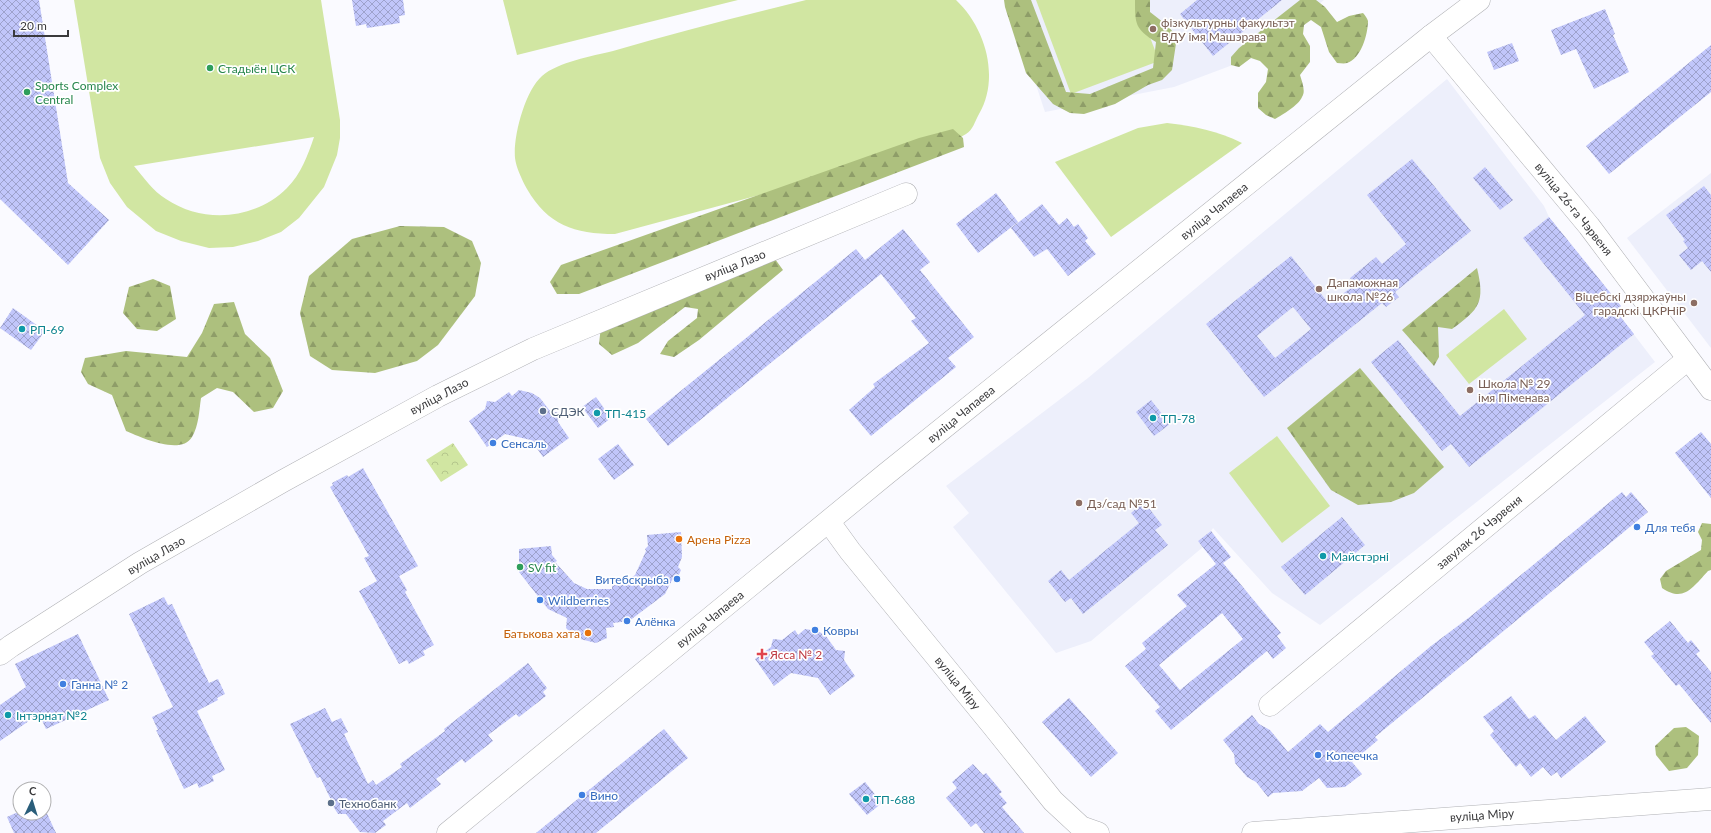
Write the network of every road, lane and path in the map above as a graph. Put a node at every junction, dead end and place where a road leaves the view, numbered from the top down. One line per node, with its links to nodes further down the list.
1 (1496, 0): 2 (street)
2 (1472, 6): 3 (street, вуліца Чапаева)
3 (1431, 36): 5 (street, вуліца 26-га Чэрвеня); 7 (street, вуліца Чапаева)
4 (906, 194): 8 (street, вуліца Лазо)
5 (1688, 358): 6 (street, вуліца 26-га Чэрвеня); 9 (street, завулак 26 Чэрвеня)
6 (1711, 389)
7 (829, 522): 11 (street, вуліца Чапаева); 12 (street, вуліца Міру)
8 (0, 654)
9 (1270, 705)
10 (1711, 799): 13 (street, вуліца Міру)
11 (448, 833)
12 (1098, 833)
13 (1253, 833)

